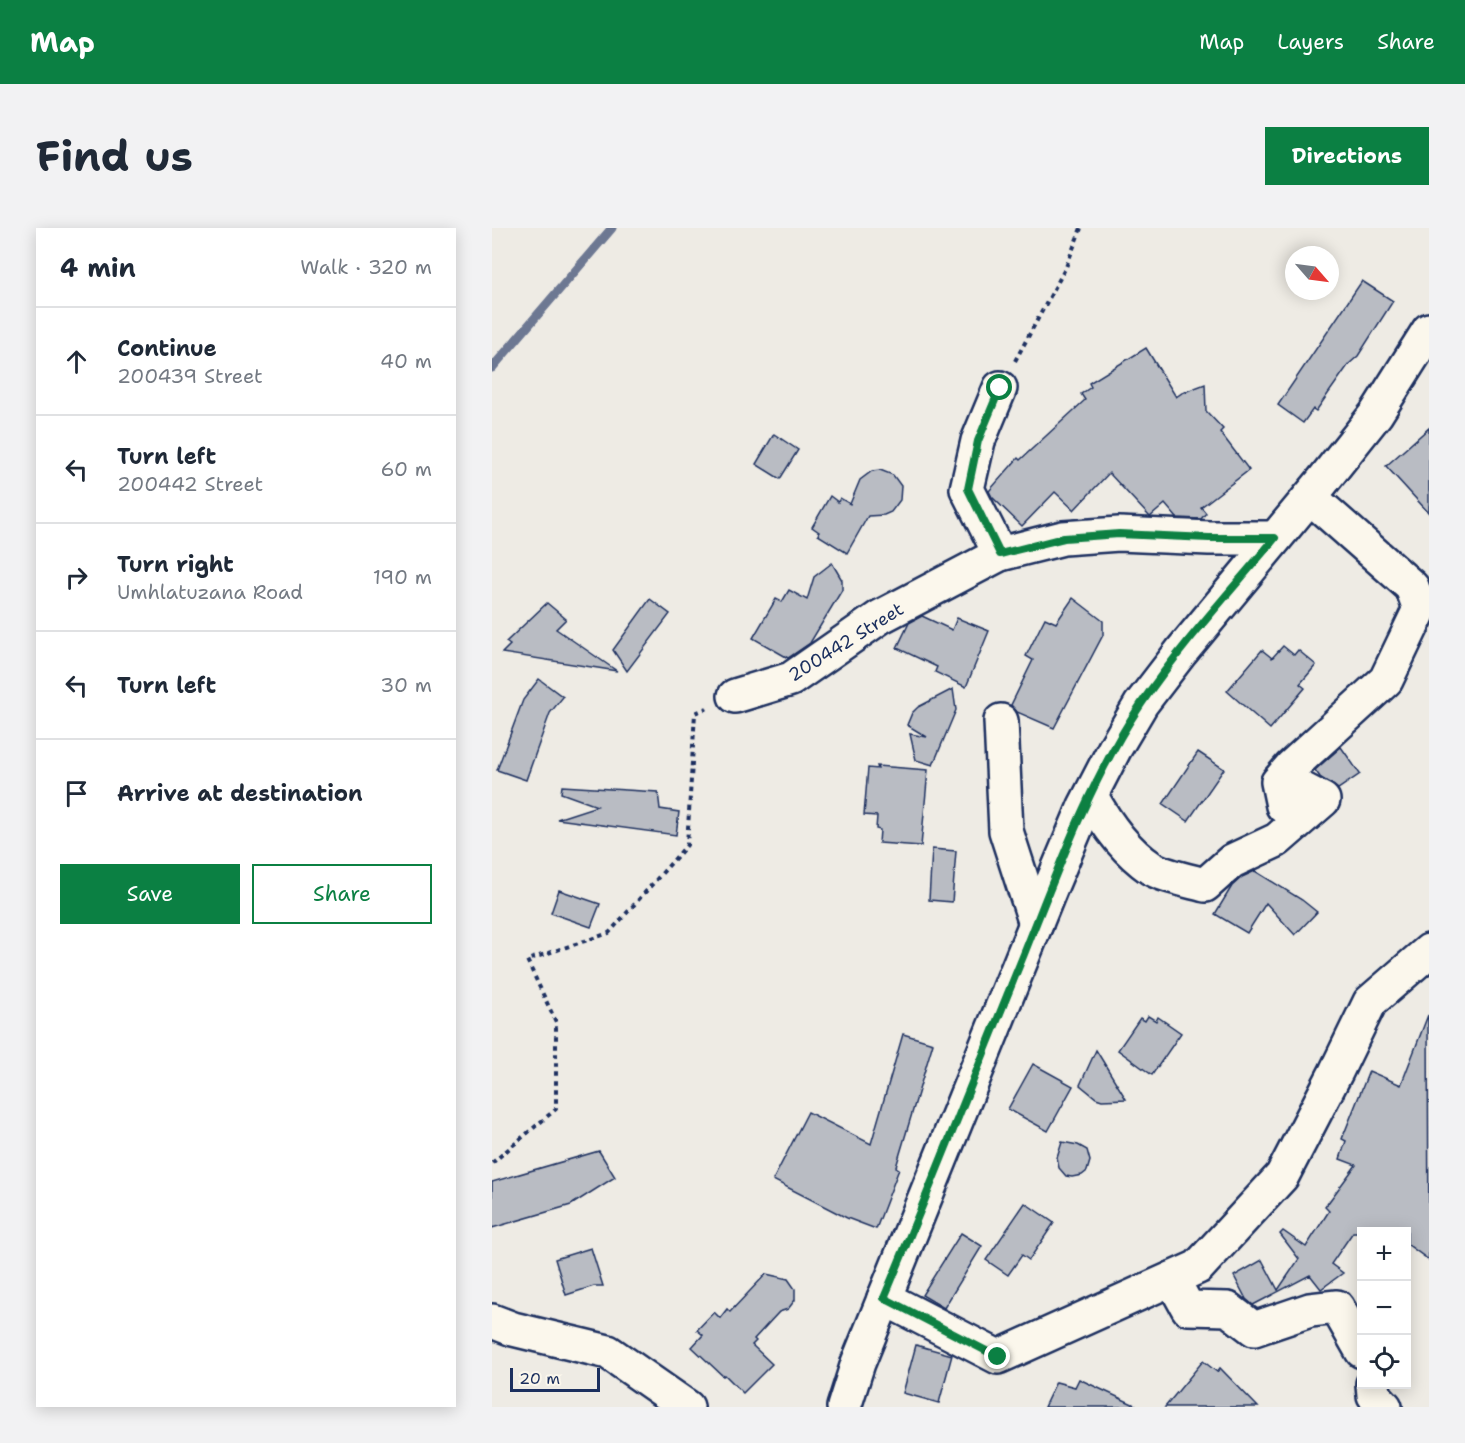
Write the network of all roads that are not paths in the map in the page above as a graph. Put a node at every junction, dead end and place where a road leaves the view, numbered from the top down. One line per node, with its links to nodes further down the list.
1 (1429, 330): 3 (street)
2 (1000, 388): 5 (street)
3 (1310, 496): 4 (street); 8 (street)
4 (1275, 538): 5 (street, 200442 Street); 8 (street)
5 (1000, 554): 6 (street, 200442 Street)
6 (735, 696)
7 (1001, 721): 9 (street)
8 (1091, 796): 9 (street)
9 (1036, 924): 12 (street)
10 (1429, 951): 11 (street)
11 (1172, 1279): 12 (street); 14 (street)
12 (884, 1298): 17 (street)
13 (492, 1321): 16 (street)
14 (1357, 1342)
15 (1373, 1389): 18 (street)
16 (687, 1407)
17 (844, 1407)
18 (1385, 1407)

